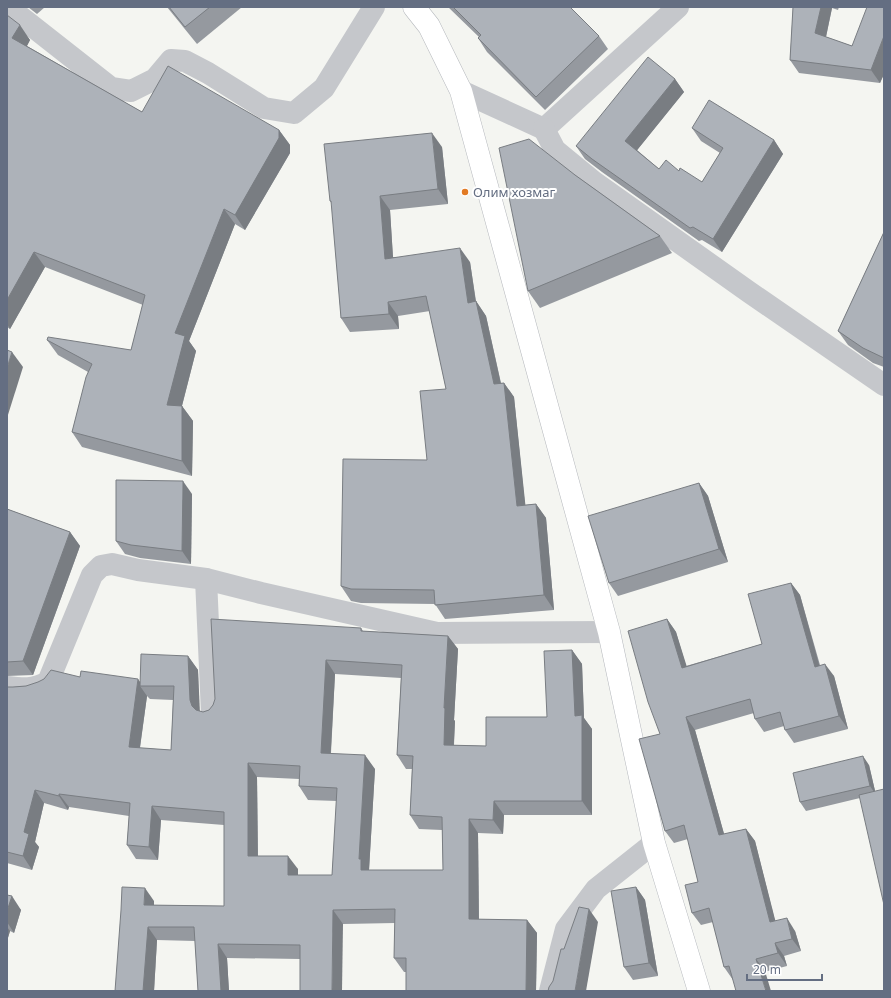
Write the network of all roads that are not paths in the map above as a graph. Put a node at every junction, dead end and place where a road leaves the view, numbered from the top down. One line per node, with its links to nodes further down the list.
1 (8, 7): 2 (street)
2 (374, 7)
3 (414, 7): 5 (main road)
4 (678, 7): 6 (street)
5 (461, 91): 6 (street); 9 (main road)
6 (544, 129): 7 (street)
7 (884, 385)
8 (206, 579): 9 (street); 10 (street); 11 (street)
9 (609, 632): 12 (main road)
10 (7, 687)
11 (212, 712)
12 (654, 843): 13 (street); 14 (main road)
13 (550, 991)
14 (699, 991)

